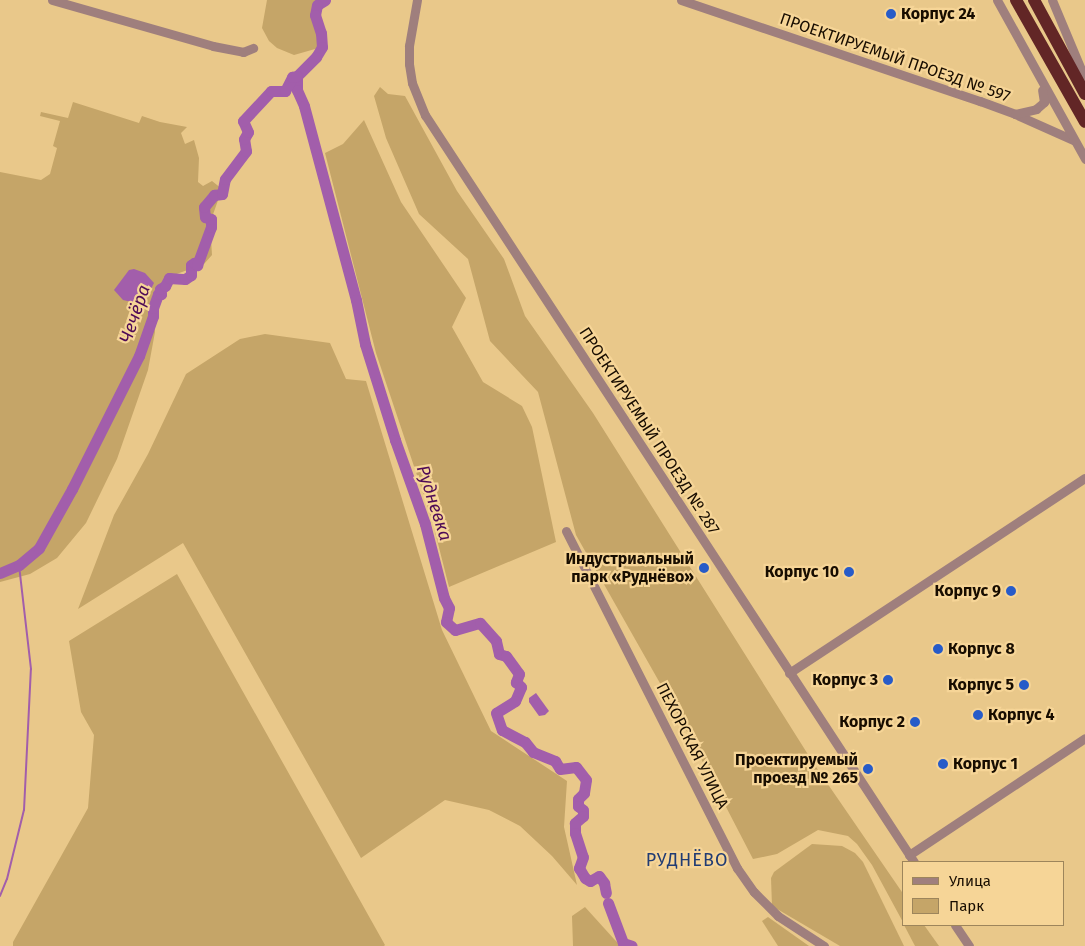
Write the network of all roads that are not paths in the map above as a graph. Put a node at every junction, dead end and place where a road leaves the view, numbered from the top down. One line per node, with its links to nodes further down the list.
1 (52, 0): 8 (street)
2 (417, 0): 18 (street, ПРОЕКТИРУЕМЫЙ ПРОЕЗД № 287)
3 (681, 0): 12 (street, ПРОЕКТИРУЕМЫЙ ПРОЕЗД № 597)
4 (997, 0): 10 (street)
5 (1016, 0): 13 (highway)
6 (1034, 0): 11 (highway)
7 (1052, 0): 9 (street)
8 (253, 48)
9 (1085, 79)
10 (1041, 83): 12 (street, ПРОЕКТИРУЕМЫЙ ПРОЕЗД № 597); 14 (street)
11 (1085, 94)
12 (1015, 114): 14 (street, ПРОЕКТИРУЕМЫЙ ПРОЕЗД № 597)
13 (1084, 121)
14 (1073, 140): 15 (street)
15 (1085, 159)
16 (1085, 478): 18 (street)
17 (566, 531): 22 (street, ПЕХОРСКАЯ УЛИЦА)
18 (789, 673): 20 (street, ПРОЕКТИРУЕМЫЙ ПРОЕЗД № 287)
19 (1085, 738): 20 (street)
20 (912, 858)
21 (956, 926): 23 (street)
22 (824, 946)
23 (969, 946)

